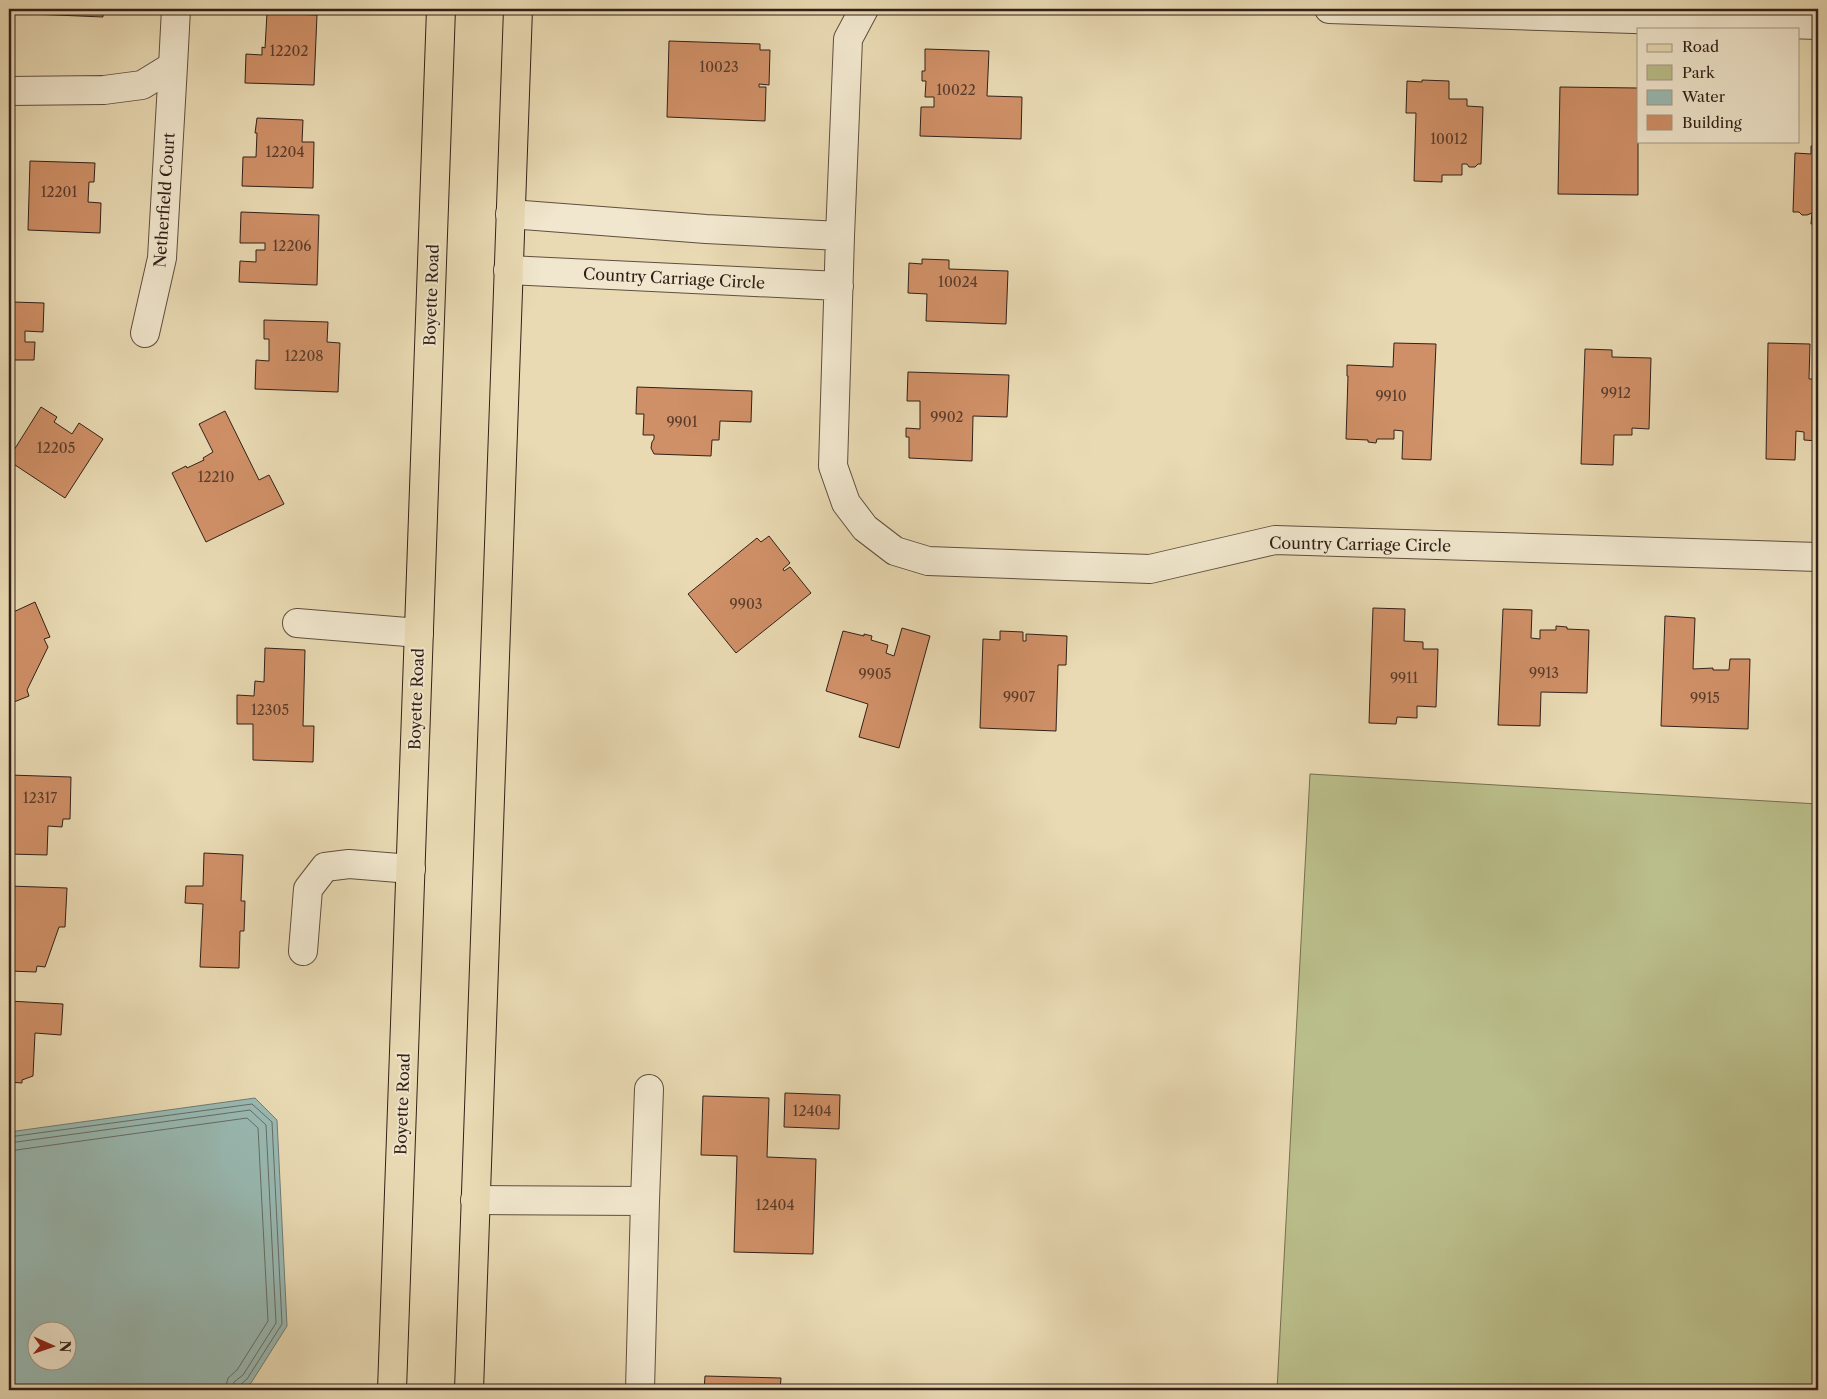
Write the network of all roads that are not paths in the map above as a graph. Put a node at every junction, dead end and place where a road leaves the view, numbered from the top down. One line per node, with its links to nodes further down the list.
1 (176, 9): 7 (street, Netherfield Court)
2 (441, 9): 16 (main road, Boyette Road)
3 (518, 9): 9 (main road)
4 (864, 9): 10 (street, Country Carriage Circle)
5 (1329, 9): 6 (street)
6 (1818, 25)
7 (173, 66): 8 (street); 13 (street, Netherfield Court)
8 (9, 92)
9 (510, 214): 10 (street); 11 (main road)
10 (840, 236): 12 (street, Country Carriage Circle)
11 (508, 270): 12 (street, Country Carriage Circle); 20 (main road)
12 (839, 286): 14 (street, Country Carriage Circle)
13 (145, 333)
14 (1818, 557)
15 (297, 623): 16 (street)
16 (419, 633): 17 (main road, Boyette Road)
17 (411, 869): 18 (street); 22 (main road, Boyette Road)
18 (303, 951)
19 (649, 1089): 21 (street)
20 (475, 1200): 21 (street); 23 (main road)
21 (646, 1202): 24 (street)
22 (392, 1390)
23 (469, 1390)
24 (640, 1390)

